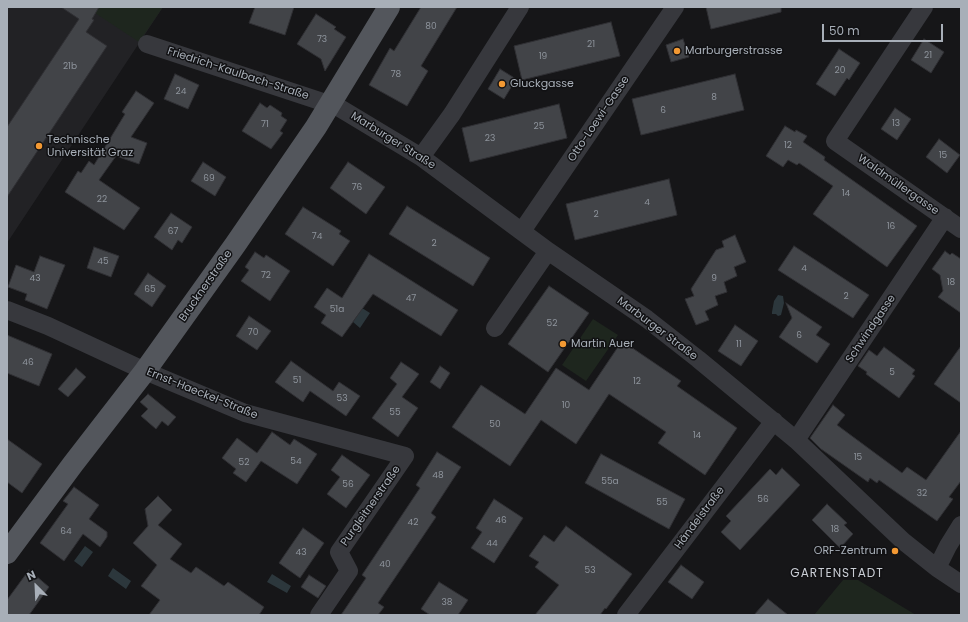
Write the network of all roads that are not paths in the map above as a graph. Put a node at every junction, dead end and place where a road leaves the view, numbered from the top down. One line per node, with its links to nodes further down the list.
1 (389, 7): 6 (main road, Brucknerstraße)
2 (520, 7): 7 (street)
3 (675, 7): 10 (street, Otto-Loewi-Gasse)
4 (924, 7): 8 (street, Waldmüllergasse)
5 (147, 44): 6 (street, Friedrich-Kaulbach-Straße)
6 (329, 104): 7 (street, Marburger Straße); 14 (main road, Brucknerstraße)
7 (421, 157): 10 (street, Marburger Straße)
8 (945, 217): 9 (street, Waldmüllergasse); 16 (street, Schwindgasse)
9 (961, 229)
10 (522, 232): 11 (street, Marburger Straße)
11 (548, 251): 13 (street); 15 (street, Marburger Straße)
12 (7, 310): 14 (street, Ernst-Haeckel-Straße)
13 (495, 328)
14 (145, 371): 17 (street, Ernst-Haeckel-Straße); 19 (main road, Brucknerstraße)
15 (774, 421): 16 (street, Marburger Straße); 23 (street, Händelstraße)
16 (796, 440): 20 (street, Marburger Straße)
17 (405, 456): 22 (street, Purgleitnerstraße)
18 (961, 525): 20 (street)
19 (7, 553)
20 (937, 568): 21 (street, Marburger Straße)
21 (961, 584)
22 (319, 615)
23 (626, 615)

